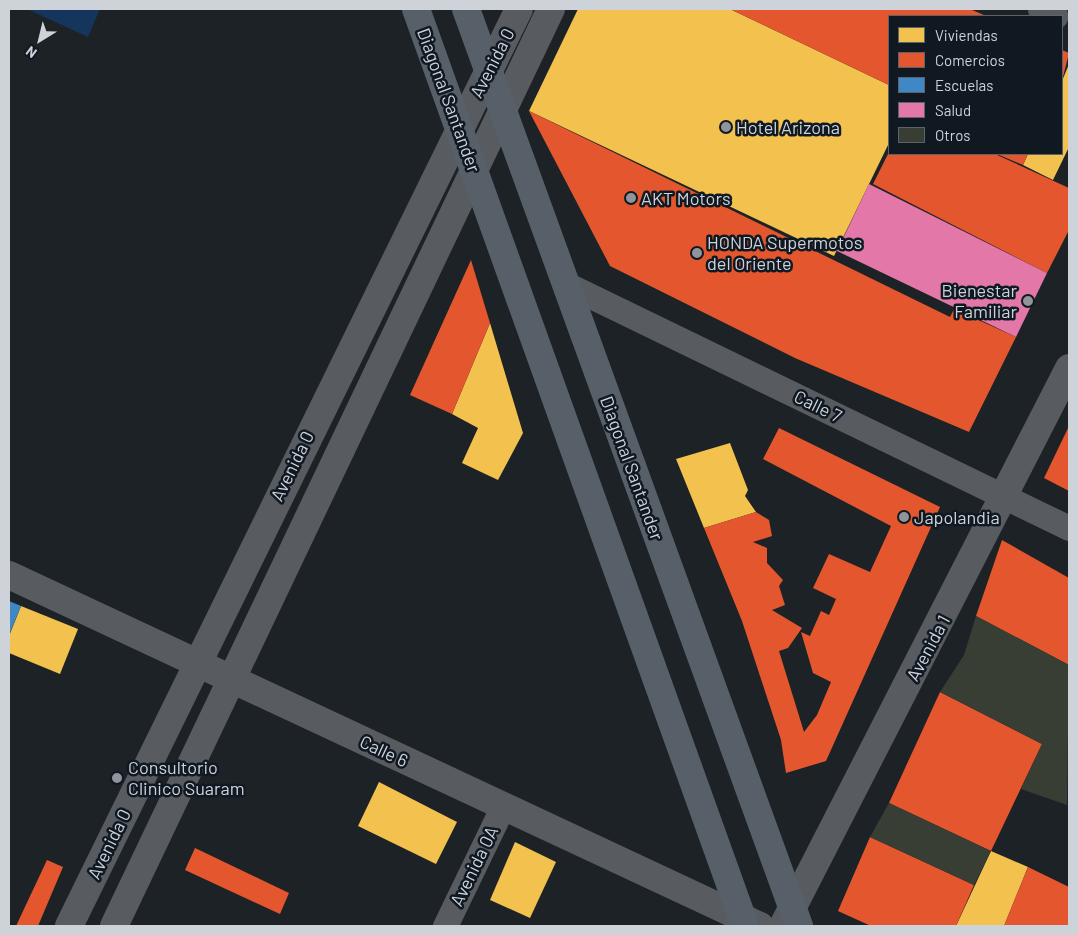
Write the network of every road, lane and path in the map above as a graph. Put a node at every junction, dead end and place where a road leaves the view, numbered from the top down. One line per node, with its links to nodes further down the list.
1 (416, 9): 9 (main road, Diagonal Santander)
2 (466, 9): 7 (main road, Diagonal Santander)
3 (519, 9): 7 (street, Avenida 0)
4 (551, 9): 8 (street, Avenida 0)
5 (1040, 9): 6 (street)
6 (1054, 15)
7 (488, 72): 8 (main road, Diagonal Santander); 9 (street, Avenida 0)
8 (504, 108): 10 (street, Avenida 0); 11 (main road, Diagonal Santander)
9 (458, 129): 10 (main road, Diagonal Santander); 16 (street, Avenida 0)
10 (474, 170): 17 (street, Avenida 0); 20 (main road, Diagonal Santander)
11 (566, 284): 13 (street, Calle 7); 19 (main road, Diagonal Santander)
12 (1069, 368): 13 (street, Avenida 1)
13 (1006, 497): 14 (street, Calle 7); 19 (street, Avenida 1)
14 (1069, 528)
15 (9, 574): 16 (street, Calle 6)
16 (196, 662): 17 (street, Calle 6); 21 (street, Avenida 0)
17 (230, 678): 18 (street, Calle 6); 22 (street, Avenida 0)
18 (503, 806): 20 (street, Calle 6); 23 (street, Avenida 0A)
19 (791, 920)
20 (749, 924)
21 (69, 926)
22 (114, 926)
23 (445, 926)

